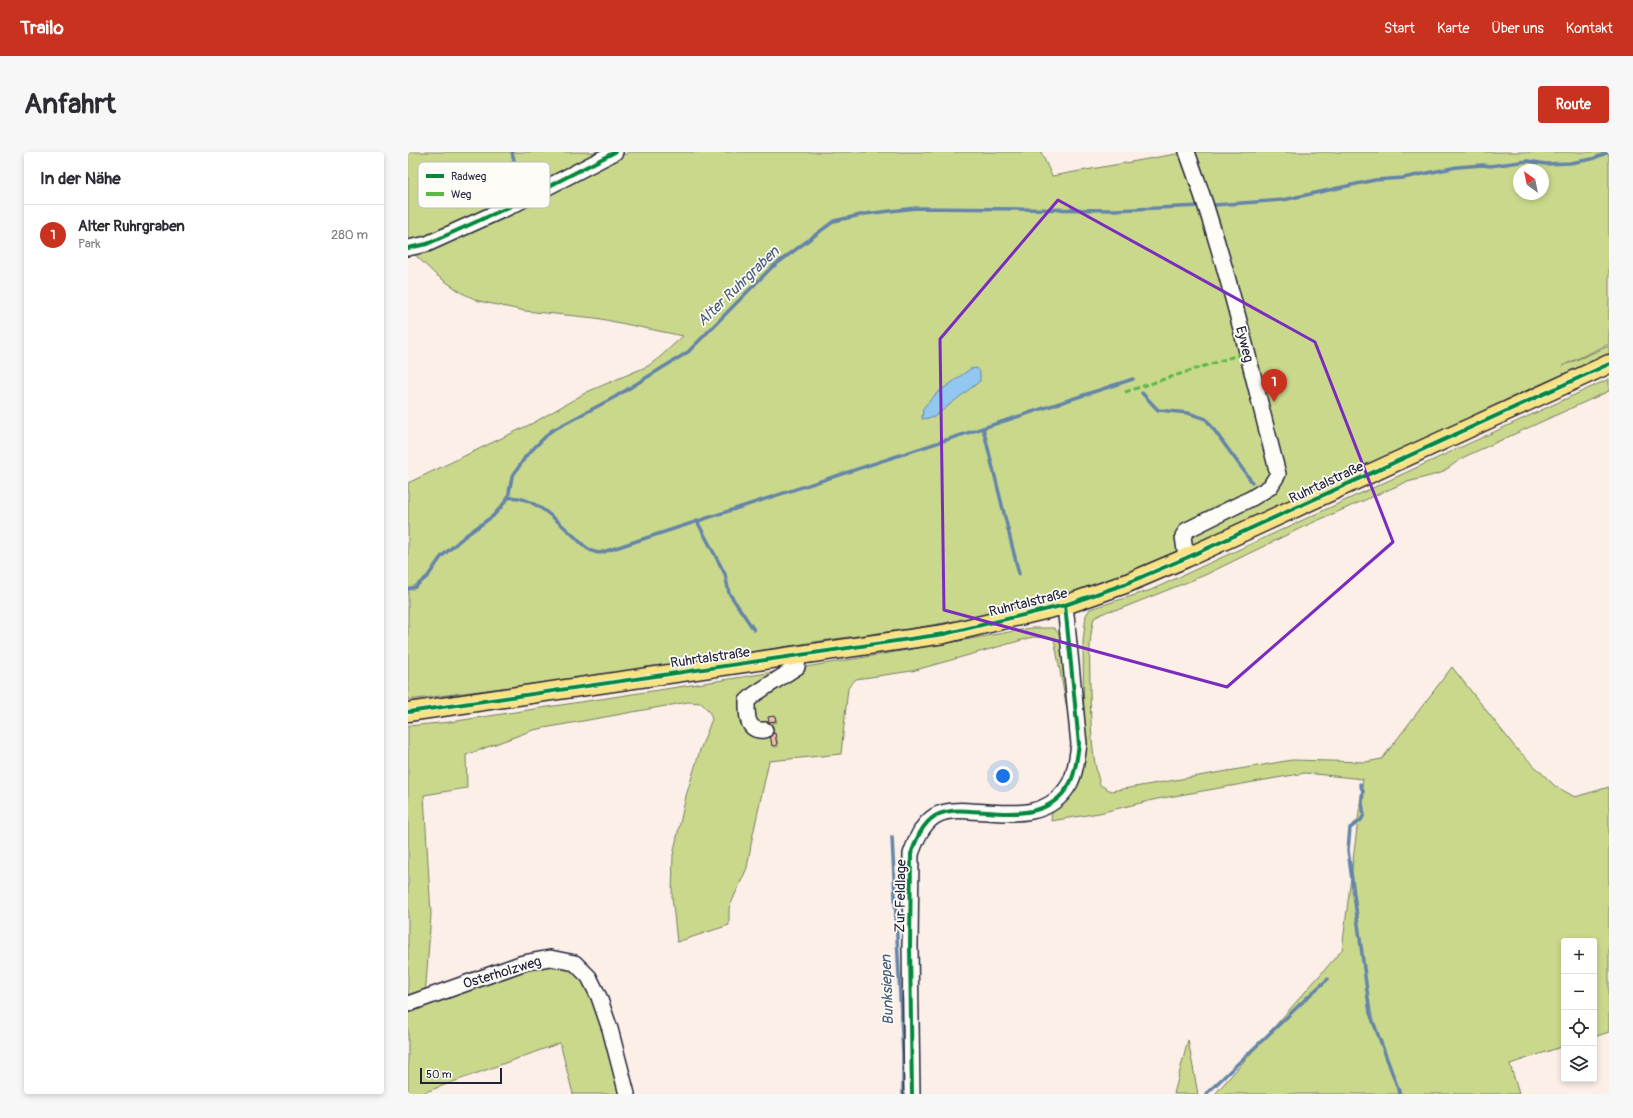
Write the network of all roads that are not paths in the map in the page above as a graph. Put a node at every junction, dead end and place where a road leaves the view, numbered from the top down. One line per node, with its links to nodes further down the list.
1 (615, 152): 3 (street)
2 (1187, 152): 7 (street, Eyweg)
3 (550, 186)
4 (507, 208): 5 (street)
5 (408, 248)
6 (1609, 364): 7 (main road, Ruhrtalstraße)
7 (1186, 558): 8 (main road, Ruhrtalstraße)
8 (1065, 605): 9 (main road, Ruhrtalstraße); 14 (street, Zur Feldlage)
9 (798, 656): 10 (main road, Ruhrtalstraße); 11 (street)
10 (408, 712)
11 (765, 730)
12 (408, 1004): 13 (street, Osterholzweg)
13 (627, 1094)
14 (912, 1094)

